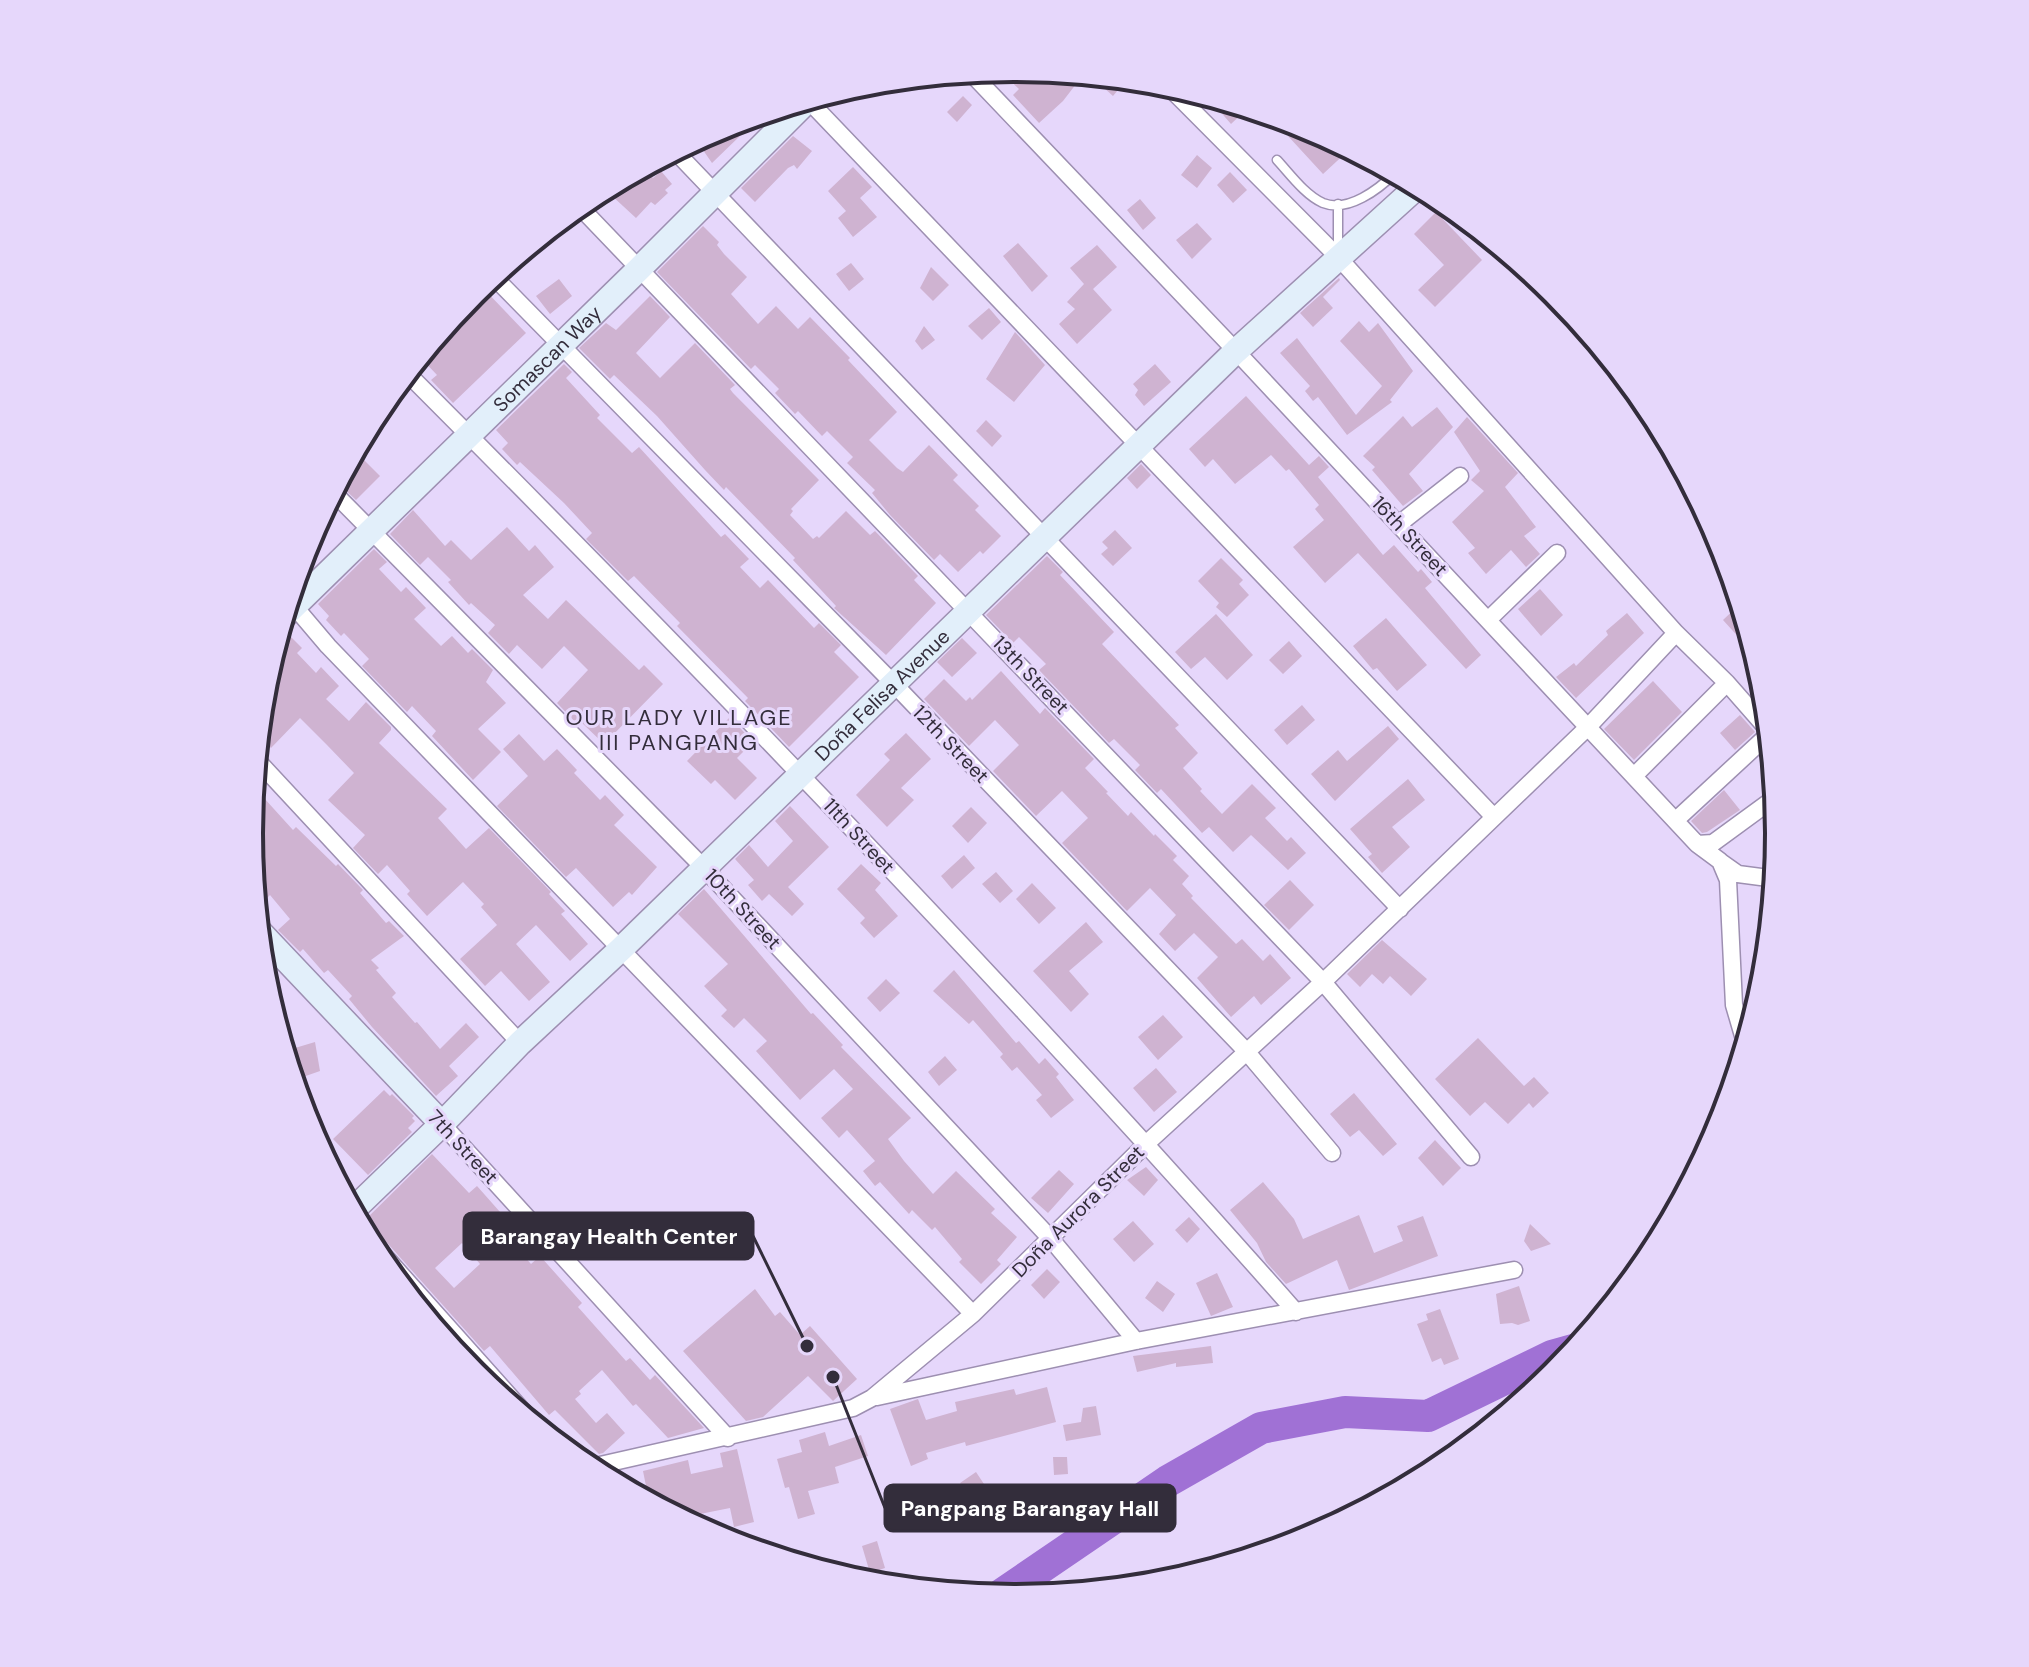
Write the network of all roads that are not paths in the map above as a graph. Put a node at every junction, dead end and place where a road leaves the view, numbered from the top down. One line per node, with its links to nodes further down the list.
1 (981, 83): 16 (street, 16th Street)
2 (1184, 102): 12 (street)
3 (817, 109): 19 (street)
4 (792, 116): 8 (street, Somascan Way)
5 (683, 160): 8 (street)
6 (1277, 160): 10 (lane)
7 (1387, 181): 10 (lane)
8 (715, 194): 13 (street, Somascan Way); 24 (street)
9 (1408, 194): 12 (street, Doña Felisa Avenue)
10 (1338, 204): 12 (lane)
11 (588, 215): 13 (street, 13th Street)
12 (1338, 257): 16 (street, Doña Felisa Avenue); 30 (street)
13 (639, 269): 15 (street, Somascan Way); 27 (street, 13th Street)
14 (502, 285): 15 (street, 12th Street)
15 (561, 344): 18 (street, Somascan Way); 31 (street, 12th Street)
16 (1236, 351): 19 (street, Doña Felisa Avenue); 22 (street, 16th Street)
17 (415, 381): 18 (street, 11th Street)
18 (468, 434): 23 (street, Somascan Way); 37 (street, 11th Street)
19 (1140, 445): 24 (street, Doña Felisa Avenue); 40 (street)
20 (1460, 476): 22 (street)
21 (341, 500): 23 (street, 10th Street)
22 (1399, 524): 29 (street, 16th Street)
23 (372, 532): 26 (street, Somascan Way); 44 (street, 10th Street)
24 (1042, 538): 27 (street, Doña Felisa Avenue); 46 (street)
25 (1557, 553): 29 (street)
26 (301, 597)
27 (968, 609): 31 (street, Doña Felisa Avenue); 49 (street, 13th Street)
28 (296, 614): 48 (street)
29 (1488, 620): 34 (street, 16th Street)
30 (1676, 633): 32 (street); 34 (street, Doña Aurora Street)
31 (893, 683): 37 (street, Doña Felisa Avenue); 52 (street, 12th Street)
32 (1727, 683): 33 (street); 38 (street)
33 (1757, 717)
34 (1588, 727): 38 (street, 16th Street); 40 (street, Doña Aurora Street)
35 (1760, 741): 41 (street)
36 (266, 770): 51 (street)
37 (800, 773): 44 (street, Doña Felisa Avenue); 54 (street, 11th Street)
38 (1634, 776): 41 (street, 16th Street)
39 (1765, 805): 42 (street)
40 (1494, 817): 46 (street, Doña Aurora Street)
41 (1676, 820): 42 (street, 16th Street)
42 (1697, 844): 43 (street, 16th Street)
43 (1720, 861): 45 (street, 16th Street); 50 (street)
44 (704, 868): 48 (street, Doña Felisa Avenue); 58 (street, 10th Street)
45 (1764, 877)
46 (1400, 909): 49 (street, Doña Aurora Street)
47 (271, 944): 53 (street, 7th Street)
48 (621, 949): 51 (street, Doña Felisa Avenue); 61 (street)
49 (1323, 982): 52 (street, Doña Aurora Street); 56 (street, 13th Street)
50 (1740, 1027)
51 (520, 1043): 53 (street, Doña Felisa Avenue)
52 (1246, 1051): 54 (street, Doña Aurora Street); 55 (street, 12th Street)
53 (442, 1124): 57 (street, Doña Felisa Avenue); 66 (street, 7th Street)
54 (1147, 1143): 58 (street, Doña Aurora Street); 60 (street, 11th Street)
55 (1332, 1153)
56 (1471, 1157)
57 (361, 1203)
58 (1051, 1239): 61 (street, Doña Aurora Street); 63 (street, 10th Street)
59 (1514, 1270): 60 (street)
60 (1296, 1312): 63 (street)
61 (973, 1314): 65 (street, Doña Aurora Street)
62 (442, 1320): 64 (street)
63 (1136, 1341): 65 (street)
64 (461, 1342)
65 (872, 1398): 66 (street, Doña Aurora Street)
66 (728, 1438): 67 (street, Doña Aurora Street)
67 (606, 1464)

